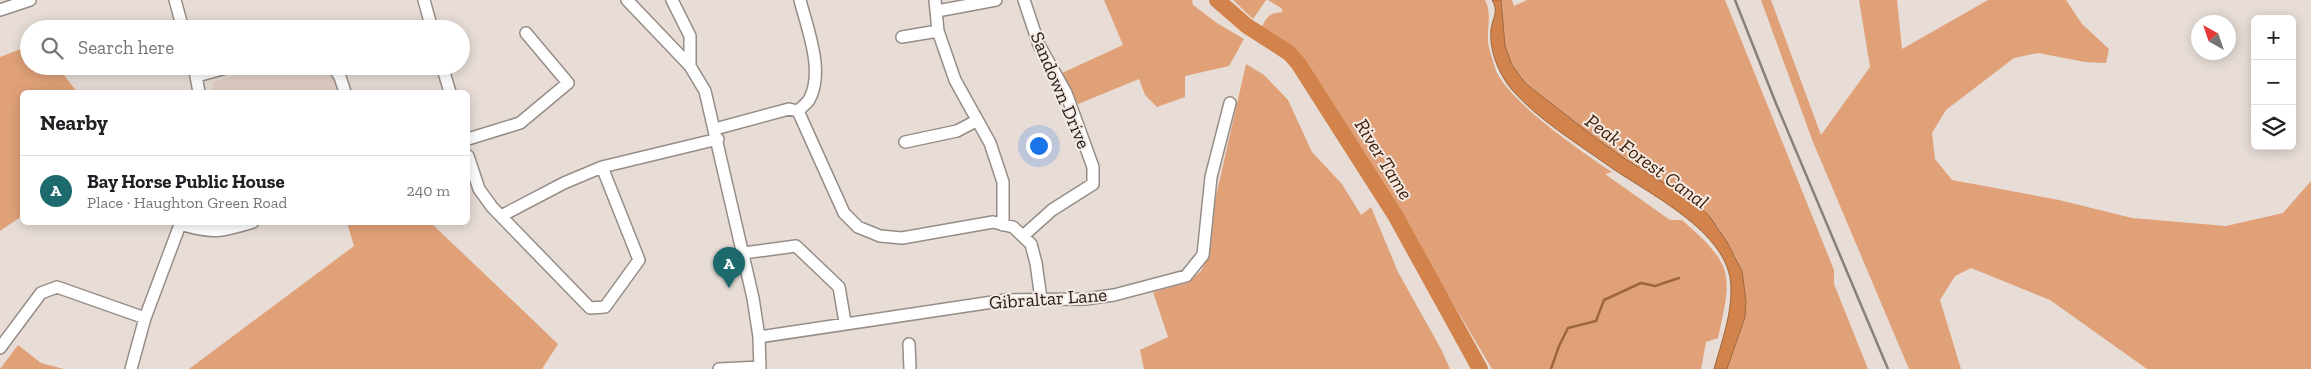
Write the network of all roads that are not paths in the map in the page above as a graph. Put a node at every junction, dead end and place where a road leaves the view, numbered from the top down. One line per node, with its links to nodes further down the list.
1 (30, 0): 10 (street)
2 (175, 0): 11 (street)
3 (424, 0): 12 (street)
4 (627, 0): 16 (street)
5 (672, 0): 16 (street)
6 (800, 0): 24 (street)
7 (996, 0): 9 (street)
8 (1024, 0): 36 (street, Sandown Drive)
9 (936, 6): 13 (street)
10 (0, 10)
11 (180, 20)
12 (430, 20)
13 (938, 30): 15 (street); 25 (street)
14 (526, 33): 27 (street)
15 (902, 37)
16 (690, 66): 26 (street)
17 (197, 75): 20 (street)
18 (339, 75): 21 (street)
19 (445, 75): 22 (street)
20 (199, 90)
21 (344, 90)
22 (449, 90)
23 (1230, 103): 38 (street, Gibraltar Lane)
24 (798, 111): 26 (street); 35 (street)
25 (976, 121): 28 (street); 35 (street)
26 (716, 134): 30 (street); 37 (street)
27 (470, 138)
28 (905, 142)
29 (470, 162): 31 (street)
30 (602, 167): 31 (street); 31 (street)
31 (501, 216)
32 (180, 225): 39 (street)
33 (187, 225): 34 (street)
34 (241, 225)
35 (1003, 225): 36 (street)
36 (1023, 236): 38 (street)
37 (744, 253): 40 (street); 41 (street)
38 (1041, 298): 40 (street, Gibraltar Lane)
39 (145, 318): 42 (street); 45 (street)
40 (845, 322): 41 (street, Gibraltar Lane)
41 (759, 336): 44 (street)
42 (1, 344)
43 (909, 344): 47 (street)
44 (760, 368): 46 (street)
45 (131, 369)
46 (719, 369)
47 (910, 369)

